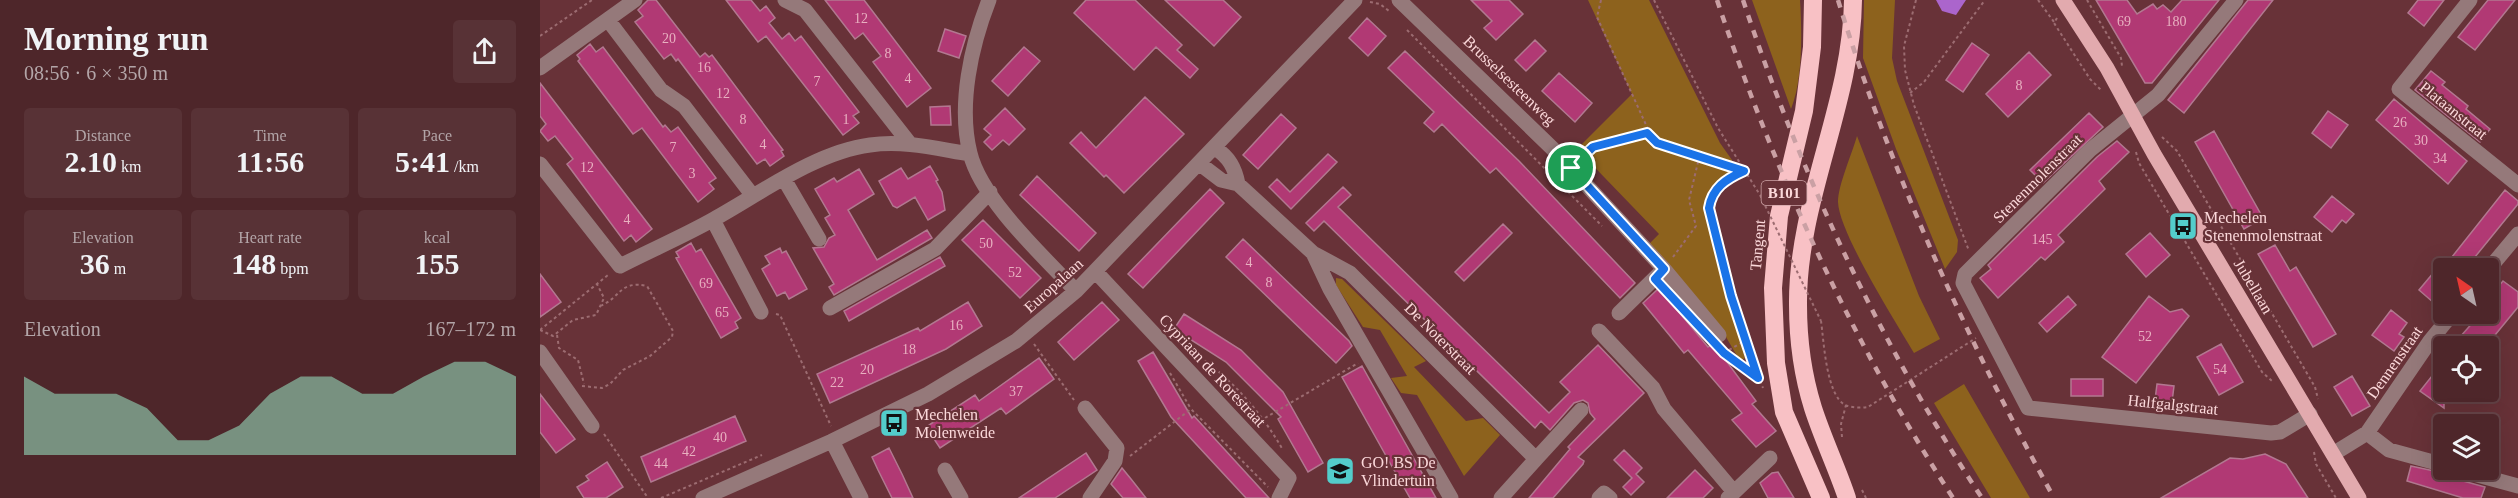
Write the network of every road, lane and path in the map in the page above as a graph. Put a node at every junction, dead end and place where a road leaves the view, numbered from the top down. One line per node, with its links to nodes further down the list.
1 (592, 0): 24 (path)
2 (635, 0): 21 (street)
3 (785, 0): 31 (street)
4 (989, 0): 34 (street)
5 (1355, 0): 33 (street, Europalaan)
6 (1368, 0): 19 (path)
7 (1381, 0): 19 (path)
8 (1399, 0): 38 (street, Brusselsesteenweg)
9 (1601, 0): 29 (path)
10 (1654, 0): 39 (path)
11 (1813, 0): 110 (highway, Tangent / B101)
12 (1853, 0): 99 (highway, B101)
13 (1916, 0): 26 (path)
14 (1985, 0): 26 (path)
15 (2038, 0): 22 (path)
16 (2064, 0): 22 (path); 28 (main road, Jubellaan)
17 (2236, 0): 28 (street, Stenenmolenstraat)
18 (2470, 0): 42 (street, Plataanstraat)
19 (1378, 3): 20 (path)
20 (1392, 14)
21 (608, 20): 25 (street); 44 (street)
22 (2054, 23): 27 (path)
23 (1406, 28): 46 (path)
24 (540, 36)
25 (540, 68)
26 (1910, 93): 51 (path)
27 (2106, 96)
28 (2132, 116): 51 (street, Stenenmolenstraat); 78 (main road, Jubellaan)
29 (1647, 133): 35 (path); 38 (path)
30 (2159, 135): 78 (path)
31 (910, 144): 34 (street); 40 (street)
32 (2133, 146): 72 (path)
33 (1215, 148): 37 (street, Europalaan); 41 (street, De Noterstraat)
34 (970, 154): 43 (street)
35 (1699, 158): 39 (path); 53 (path)
36 (540, 164): 52 (street)
37 (1200, 164): 41 (street, De Noterstraat); 54 (street, Europalaan)
38 (1571, 168): 53 (street, Brusselsesteenweg)
39 (1744, 171): 68 (path); 75 (path, bridge)
40 (784, 178): 44 (street); 48 (street)
41 (1238, 184): 49 (street, De Noterstraat)
42 (2518, 185)
43 (990, 192): 56 (street); 58 (street)
44 (753, 196): 45 (street)
45 (713, 220): 52 (street); 59 (street)
46 (1604, 227)
47 (2518, 234): 50 (street)
48 (819, 239)
49 (1313, 253): 71 (street, De Noterstraat); 91 (street, De Noterstraat)
50 (2498, 258)
51 (1975, 265): 63 (street, Stenenmolenstraat)
52 (620, 266): 55 (path)
53 (1664, 269): 60 (street); 67 (street, Brusselsesteenweg)
54 (1095, 271): 56 (street, Europalaan); 97 (street, Cypriaan de Rorestraat)
55 (597, 284): 57 (path); 62 (path)
56 (1076, 291): 65 (street, Europalaan)
57 (600, 306): 66 (path); 73 (path)
58 (830, 308)
59 (761, 312): 81 (path)
60 (1619, 313)
61 (2444, 324): 85 (street, Dennenstraat)
62 (540, 330): 66 (path)
63 (1989, 330): 75 (path); 77 (street, Stenenmolenstraat)
64 (1599, 331): 98 (street)
65 (1026, 333): 76 (path); 84 (street, Europalaan)
66 (557, 334): 73 (path)
67 (1717, 339): 70 (path)
68 (1744, 341): 70 (path); 70 (path)
69 (540, 352): 74 (street)
70 (1724, 353)
71 (1370, 356): 80 (path); 106 (street, De Noterstraat)
72 (2274, 383)
73 (584, 384): 74 (path)
74 (571, 395): 82 (street)
75 (1846, 405): 87 (path)
76 (1086, 408): 94 (street)
77 (2028, 408): 78 (street, Halfgalgstraat)
78 (2314, 408): 89 (main road, Jubellaan)
79 (1581, 410): 91 (street)
80 (1265, 418)
81 (831, 424): 83 (path); 84 (path); 84 (path)
82 (592, 426): 100 (path)
83 (821, 429)
84 (837, 433): 102 (street, Europalaan); 103 (street)
85 (2367, 433): 89 (street); 92 (street)
86 (2312, 444): 112 (path)
87 (1842, 446)
88 (767, 452): 101 (path)
89 (2333, 454): 113 (main road, Jubellaan)
90 (1770, 458): 98 (street)
91 (1536, 459): 107 (street)
92 (2433, 462)
93 (945, 470): 104 (street)
94 (1106, 473): 97 (path); 105 (street)
95 (2496, 480): 96 (street)
96 (2518, 486)
97 (1275, 494)
98 (1731, 495)
99 (1854, 495): 111 (path)
100 (648, 498)
101 (661, 498)
102 (703, 498)
103 (861, 498)
104 (961, 498)
105 (1090, 498)
106 (1451, 498)
107 (1501, 498)
108 (1599, 498): 109 (street)
109 (1610, 498)
110 (1821, 498)
111 (1866, 498)
112 (2336, 498)
113 (2359, 498)

